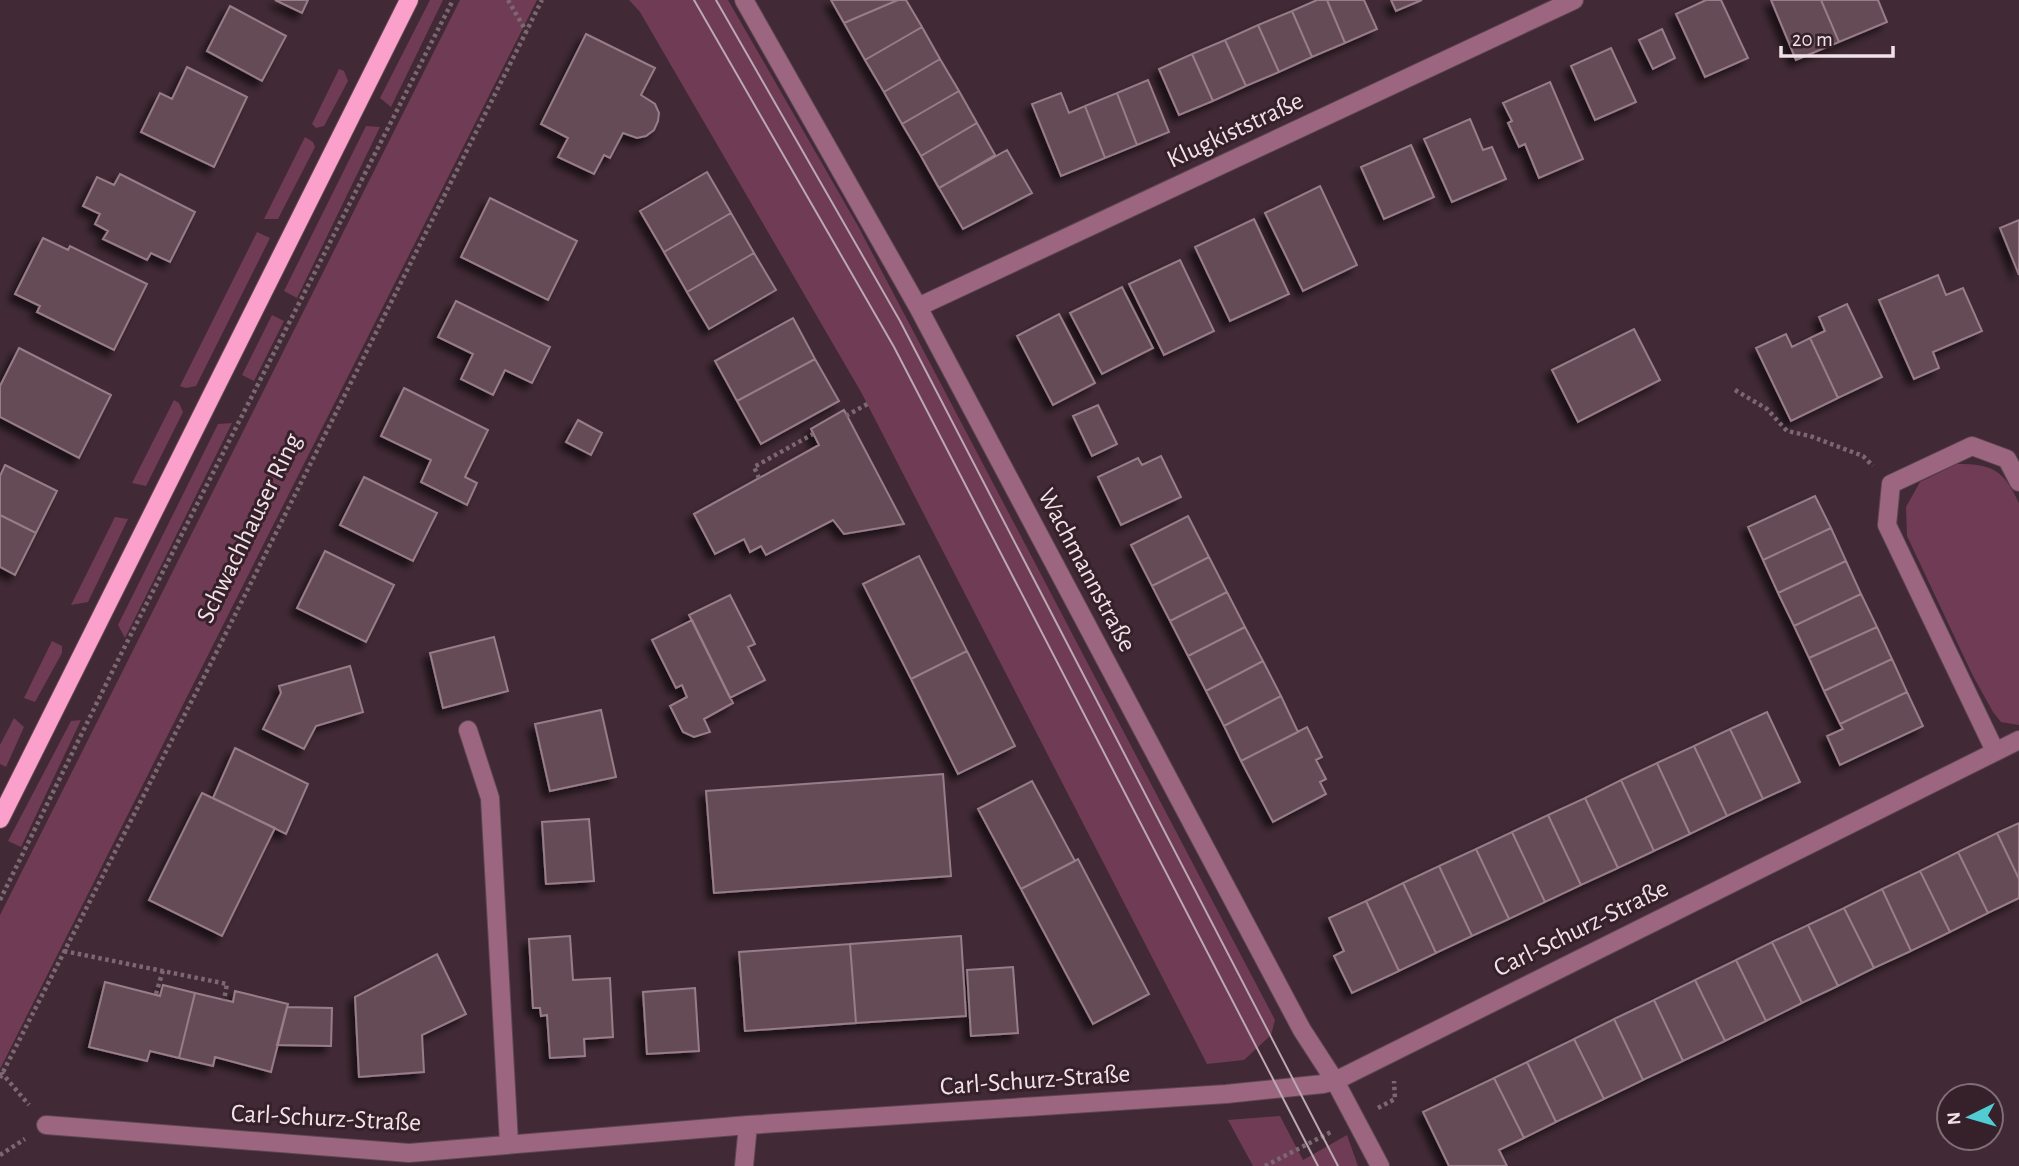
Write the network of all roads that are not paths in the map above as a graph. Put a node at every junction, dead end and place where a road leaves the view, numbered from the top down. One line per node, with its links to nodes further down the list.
1 (409, 0): 9 (main road)
2 (744, 0): 4 (street, Wachmannstraße)
3 (1574, 0): 4 (street, Klugkiststraße)
4 (918, 307): 10 (street, Wachmannstraße)
5 (2019, 482): 8 (street)
6 (468, 730): 13 (street)
7 (2019, 740): 8 (street, Carl-Schurz-Straße)
8 (1996, 751): 10 (street, Carl-Schurz-Straße)
9 (0, 819)
10 (1335, 1080): 12 (street, Carl-Schurz-Straße); 15 (street, Wachmannstraße)
11 (46, 1125): 13 (street, Carl-Schurz-Straße)
12 (748, 1125): 13 (street, Carl-Schurz-Straße); 14 (street)
13 (509, 1143)
14 (744, 1166)
15 (1380, 1166)

